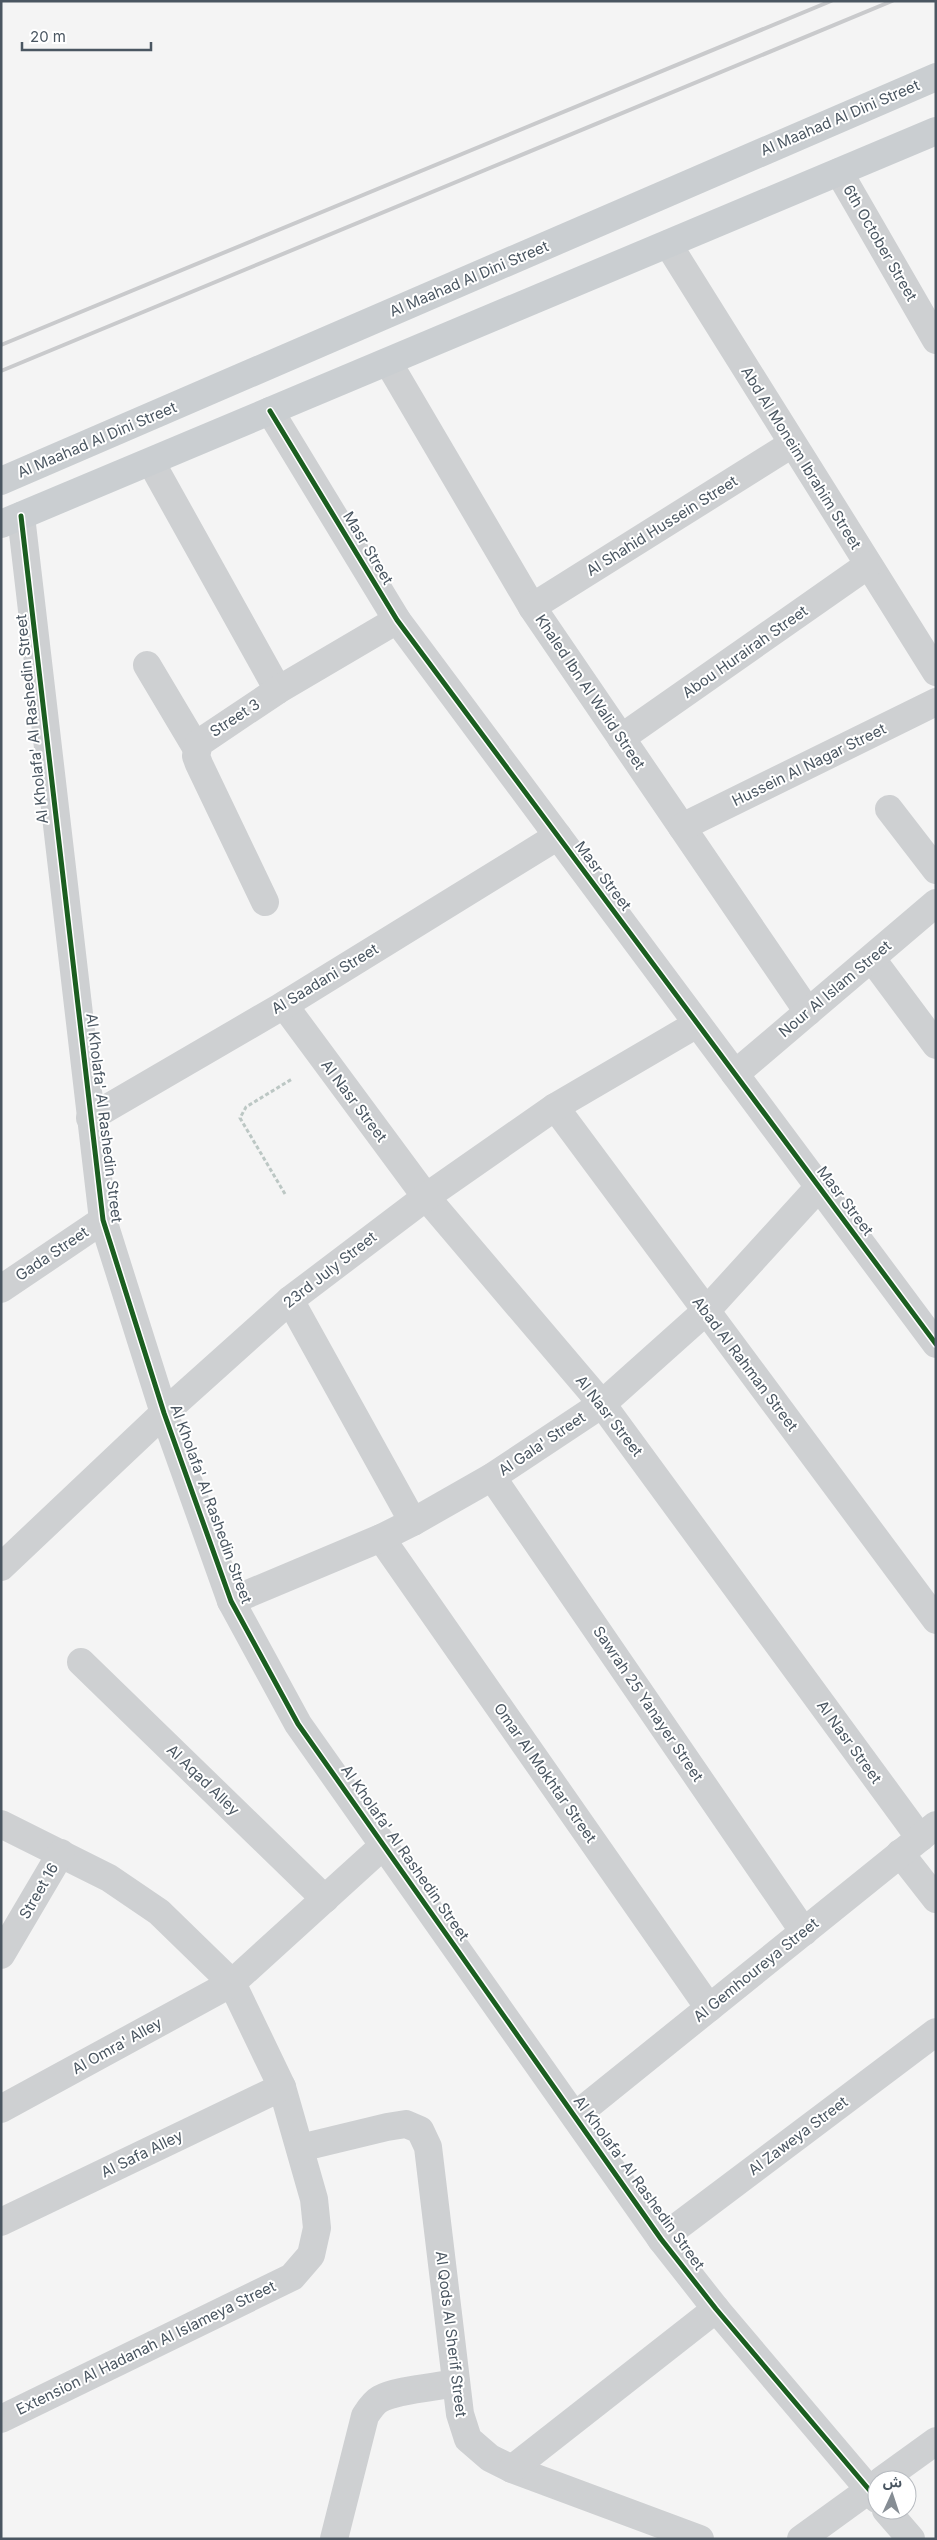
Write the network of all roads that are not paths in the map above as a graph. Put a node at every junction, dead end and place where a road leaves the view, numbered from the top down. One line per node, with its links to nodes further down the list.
1 (936, 77): 10 (main road, Al Maahad Al Dini Street)
2 (936, 131): 3 (main road)
3 (840, 172): 4 (main road); 5 (street, 6th October Street)
4 (668, 244): 6 (main road); 8 (street, Abd Al Moneim Ibrahim Street)
5 (936, 340)
6 (388, 362): 7 (main road); 13 (street, Khaled Ibn Al Walid Street)
7 (270, 411): 9 (main road); 14 (street, Masr Street)
8 (792, 444): 12 (street, Abd Al Moneim Ibrahim Street); 13 (street, Al Shahid Hussein Street)
9 (151, 462): 11 (main road); 17 (street)
10 (1, 481)
11 (11, 520): 34 (street, Al Kholafa' Al Rashedin Street)
12 (868, 565): 16 (street, Abd Al Moneim Ibrahim Street); 19 (street, Abou Hurairah Street)
13 (532, 608): 19 (street, Khaled Ibn Al Walid Street)
14 (397, 620): 17 (street, Street 3); 23 (street, Masr Street)
15 (147, 664): 20 (street)
16 (936, 672)
17 (278, 690): 20 (street, Street 3)
18 (936, 702): 22 (street, Hussein Al Nagar Street)
19 (621, 738): 22 (street, Khaled Ibn Al Walid Street)
20 (197, 749): 25 (street, Street 3)
21 (889, 808): 24 (street)
22 (682, 827): 29 (street, Khaled Ibn Al Walid Street)
23 (558, 836): 28 (street, Al Saadani Street); 30 (street, Masr Street)
24 (936, 870)
25 (265, 902)
26 (936, 904): 27 (street, Nour Al Islam Street)
27 (872, 958): 29 (street, Nour Al Islam Street); 31 (street)
28 (284, 1005): 34 (street, Al Saadani Street); 36 (street, Al Nasr Street)
29 (808, 1012): 32 (street, Nour Al Islam Street)
30 (697, 1024): 32 (street, Masr Street); 33 (street, 23rd July Street)
31 (936, 1046)
32 (735, 1074): 35 (street, Masr Street)
33 (555, 1107): 36 (street, 23rd July Street); 40 (street, Abad Al Rahman Street)
34 (90, 1118): 37 (street, Al Kholafa' Al Rashedin Street)
35 (819, 1187): 40 (street, Al Gala' Street); 41 (street, Masr Street)
36 (426, 1197): 39 (street, 23rd July Street); 42 (street, Al Nasr Street)
37 (103, 1220): 38 (street, Gada Street); 43 (street, Al Kholafa' Al Rashedin Street)
38 (1, 1289)
39 (290, 1300): 43 (street, 23rd July Street); 45 (street)
40 (706, 1311): 42 (street, Al Gala' Street); 49 (street, Abad Al Rahman Street)
41 (936, 1344)
42 (602, 1404): 44 (street, Al Gala' Street); 52 (street, Al Nasr Street)
43 (164, 1413): 47 (street, 23rd July Street); 48 (street, Al Kholafa' Al Rashedin Street)
44 (492, 1477): 45 (street, Al Gala' Street); 57 (street, Sawrah 25 Yanayer Street)
45 (413, 1522): 46 (street, Al Gala' Street)
46 (380, 1538): 48 (street, Al Gala' Street); 60 (street, Omar Al Mokhtar Street)
47 (1, 1567)
48 (231, 1601): 53 (street, Al Kholafa' Al Rashedin Street)
49 (936, 1620)
50 (81, 1662): 55 (street, Al Aqad Alley)
51 (1, 1824): 54 (street)
52 (919, 1839): 56 (street, Al Nasr Street); 57 (street, Al Gemhoureya Street)
53 (384, 1845): 55 (street, Al Omra' Alley); 64 (street, Al Kholafa' Al Rashedin Street)
54 (61, 1853): 58 (street, Street 16); 59 (street)
55 (324, 1899): 59 (street, Al Omra' Alley)
56 (936, 1899)
57 (804, 1932): 60 (street, Al Gemhoureya Street)
58 (1, 1955)
59 (232, 1983): 62 (street); 63 (street, Al Omra' Alley)
60 (709, 2008): 64 (street, Al Gemhoureya Street)
61 (936, 2032): 67 (street, Al Zaweya Street)
62 (282, 2087): 65 (street); 66 (street, Al Safa Alley)
63 (1, 2109)
64 (576, 2116): 67 (street, Al Kholafa' Al Rashedin Street)
65 (300, 2148): 69 (street, Al Qods Al Sherif Street); 70 (street, Extension Al Hadanah Al Islameya Street)
66 (1, 2222)
67 (661, 2239): 68 (street, Al Kholafa' Al Rashedin Street)
68 (716, 2309): 72 (street); 74 (street, Al Kholafa' Al Rashedin Street)
69 (456, 2383): 72 (street, Al Qods Al Sherif Street); 77 (street)
70 (1, 2419)
71 (936, 2441): 73 (street)
72 (512, 2468): 78 (street, Al Qods Al Sherif Street)
73 (899, 2470)
74 (867, 2478)
75 (867, 2494): 79 (street)
76 (895, 2520): 80 (street)
77 (334, 2539)
78 (700, 2539)
79 (801, 2539)
80 (911, 2539)

